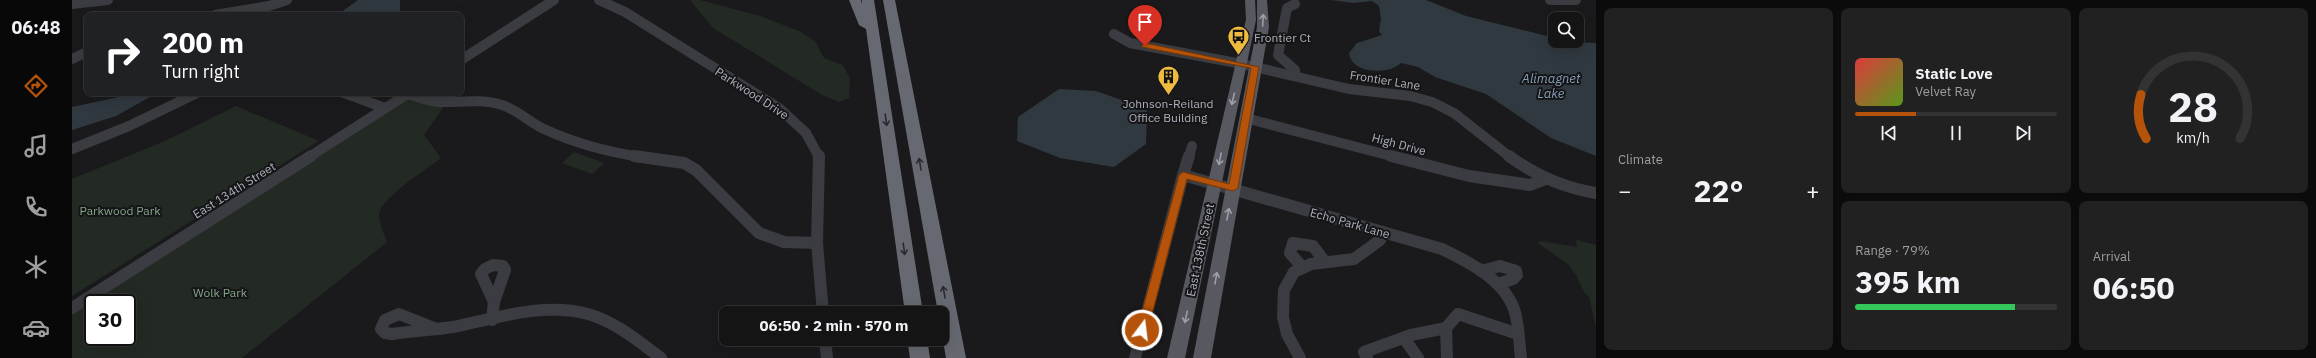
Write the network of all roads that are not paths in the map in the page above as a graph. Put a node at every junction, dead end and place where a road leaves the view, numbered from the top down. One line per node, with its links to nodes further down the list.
1 (108, 0): 13 (street)
2 (287, 0): 15 (street)
3 (554, 0): 19 (street)
4 (599, 0): 39 (street, Parkwood Drive)
5 (856, 0): 24 (highway)
6 (868, 0): 24 (highway)
7 (889, 0): 18 (highway)
8 (899, 0): 18 (highway)
9 (1250, 0): 21 (main road, East 138th Street)
10 (1262, 0): 22 (main road, East 138th Street, one-way to 10)
11 (1550, 0): 12 (street)
12 (1576, 0)
13 (72, 4)
14 (1295, 4): 23 (street)
15 (233, 12)
16 (1114, 34): 21 (street, Frontier Lane)
17 (84, 53): 20 (street)
18 (901, 56): 58 (highway, one-way to 18)
19 (464, 58)
20 (72, 59)
21 (1242, 64): 22 (street, Frontier Lane); 35 (main road, East 138th Street, one-way to 35)
22 (1255, 67): 23 (street, Frontier Lane); 30 (main road, East 138th Street)
23 (1295, 76): 34 (street, Frontier Lane)
24 (880, 82): 46 (highway, one-way to 46)
25 (191, 96): 32 (street)
26 (352, 96): 29 (street)
27 (404, 96): 29 (street, East 134th Street)
28 (418, 96): 39 (street)
29 (385, 108): 47 (street, East 134th Street)
30 (1246, 118): 34 (street, High Drive); 36 (main road, East 138th Street)
31 (1192, 146): 33 (street)
32 (72, 149)
33 (1183, 175): 35 (street, Echo Park Lane); 59 (street)
34 (1546, 179): 37 (street, Frontier Lane)
35 (1215, 183): 36 (street, Echo Park Lane); 60 (main road, East 138th Street, one-way to 60)
36 (1233, 188): 38 (street, Echo Park Lane); 61 (main road, East 138th Street, one-way to 36)
37 (1596, 193)
38 (1383, 232): 40 (street); 42 (street, Echo Park Lane)
39 (817, 243): 45 (street, Parkwood Drive)
40 (1326, 262): 41 (street); 41 (street)
41 (1303, 268): 62 (street)
42 (1481, 271): 43 (street, Echo Park Lane); 43 (street)
43 (1498, 284): 51 (street, Echo Park Lane)
44 (494, 302): 48 (street)
45 (822, 306)
46 (913, 306)
47 (72, 308)
48 (492, 320): 49 (street); 55 (street)
49 (434, 328)
50 (1446, 328): 51 (street); 52 (street); 65 (street)
51 (1518, 334): 66 (street, Echo Park Lane)
52 (1404, 338): 63 (street); 64 (street)
53 (826, 346): 56 (street)
54 (918, 346): 57 (highway)
55 (661, 358)
56 (827, 358)
57 (920, 358)
58 (956, 358)
59 (1135, 358)
60 (1176, 358)
61 (1202, 358)
62 (1300, 358)
63 (1366, 358)
64 (1418, 358)
65 (1447, 358)
66 (1521, 358)

